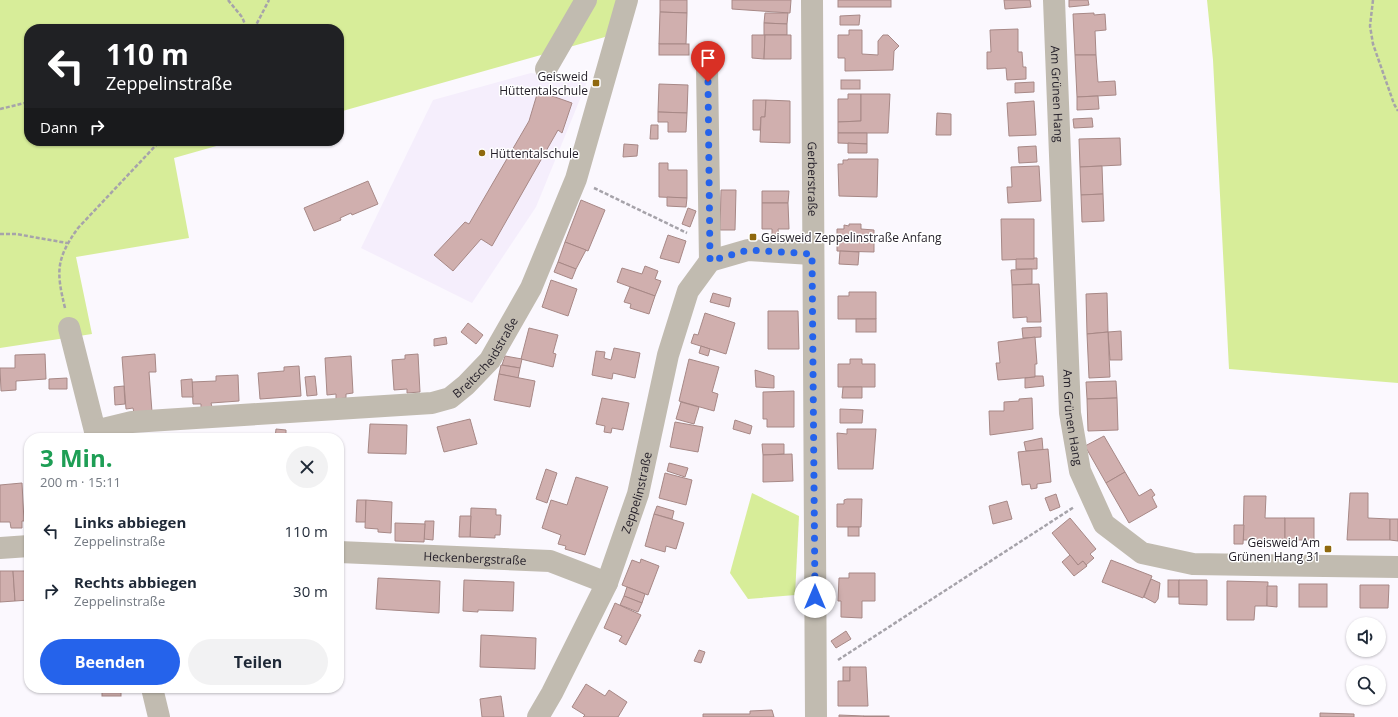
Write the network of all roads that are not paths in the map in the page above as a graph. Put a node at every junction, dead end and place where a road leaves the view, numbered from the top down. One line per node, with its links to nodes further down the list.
1 (586, 0): 6 (street)
2 (627, 0): 11 (street, Breitscheidstraße)
3 (812, 0): 7 (street, Gerberstraße)
4 (1054, 0): 15 (street, Am Grünen Hang)
5 (707, 67): 8 (street)
6 (546, 69)
7 (812, 254): 8 (street); 20 (street, Gerberstraße)
8 (710, 261): 16 (street, Zeppelinstraße)
9 (69, 328): 10 (street, Breitscheidstraße)
10 (95, 433)
11 (102, 433)
12 (24, 546): 13 (street)
13 (0, 548)
14 (344, 552): 16 (street, Heckenbergstraße)
15 (1398, 568)
16 (608, 583): 19 (street, Zeppelinstraße)
17 (153, 693): 18 (street)
18 (159, 717)
19 (538, 717)
20 (816, 717)

